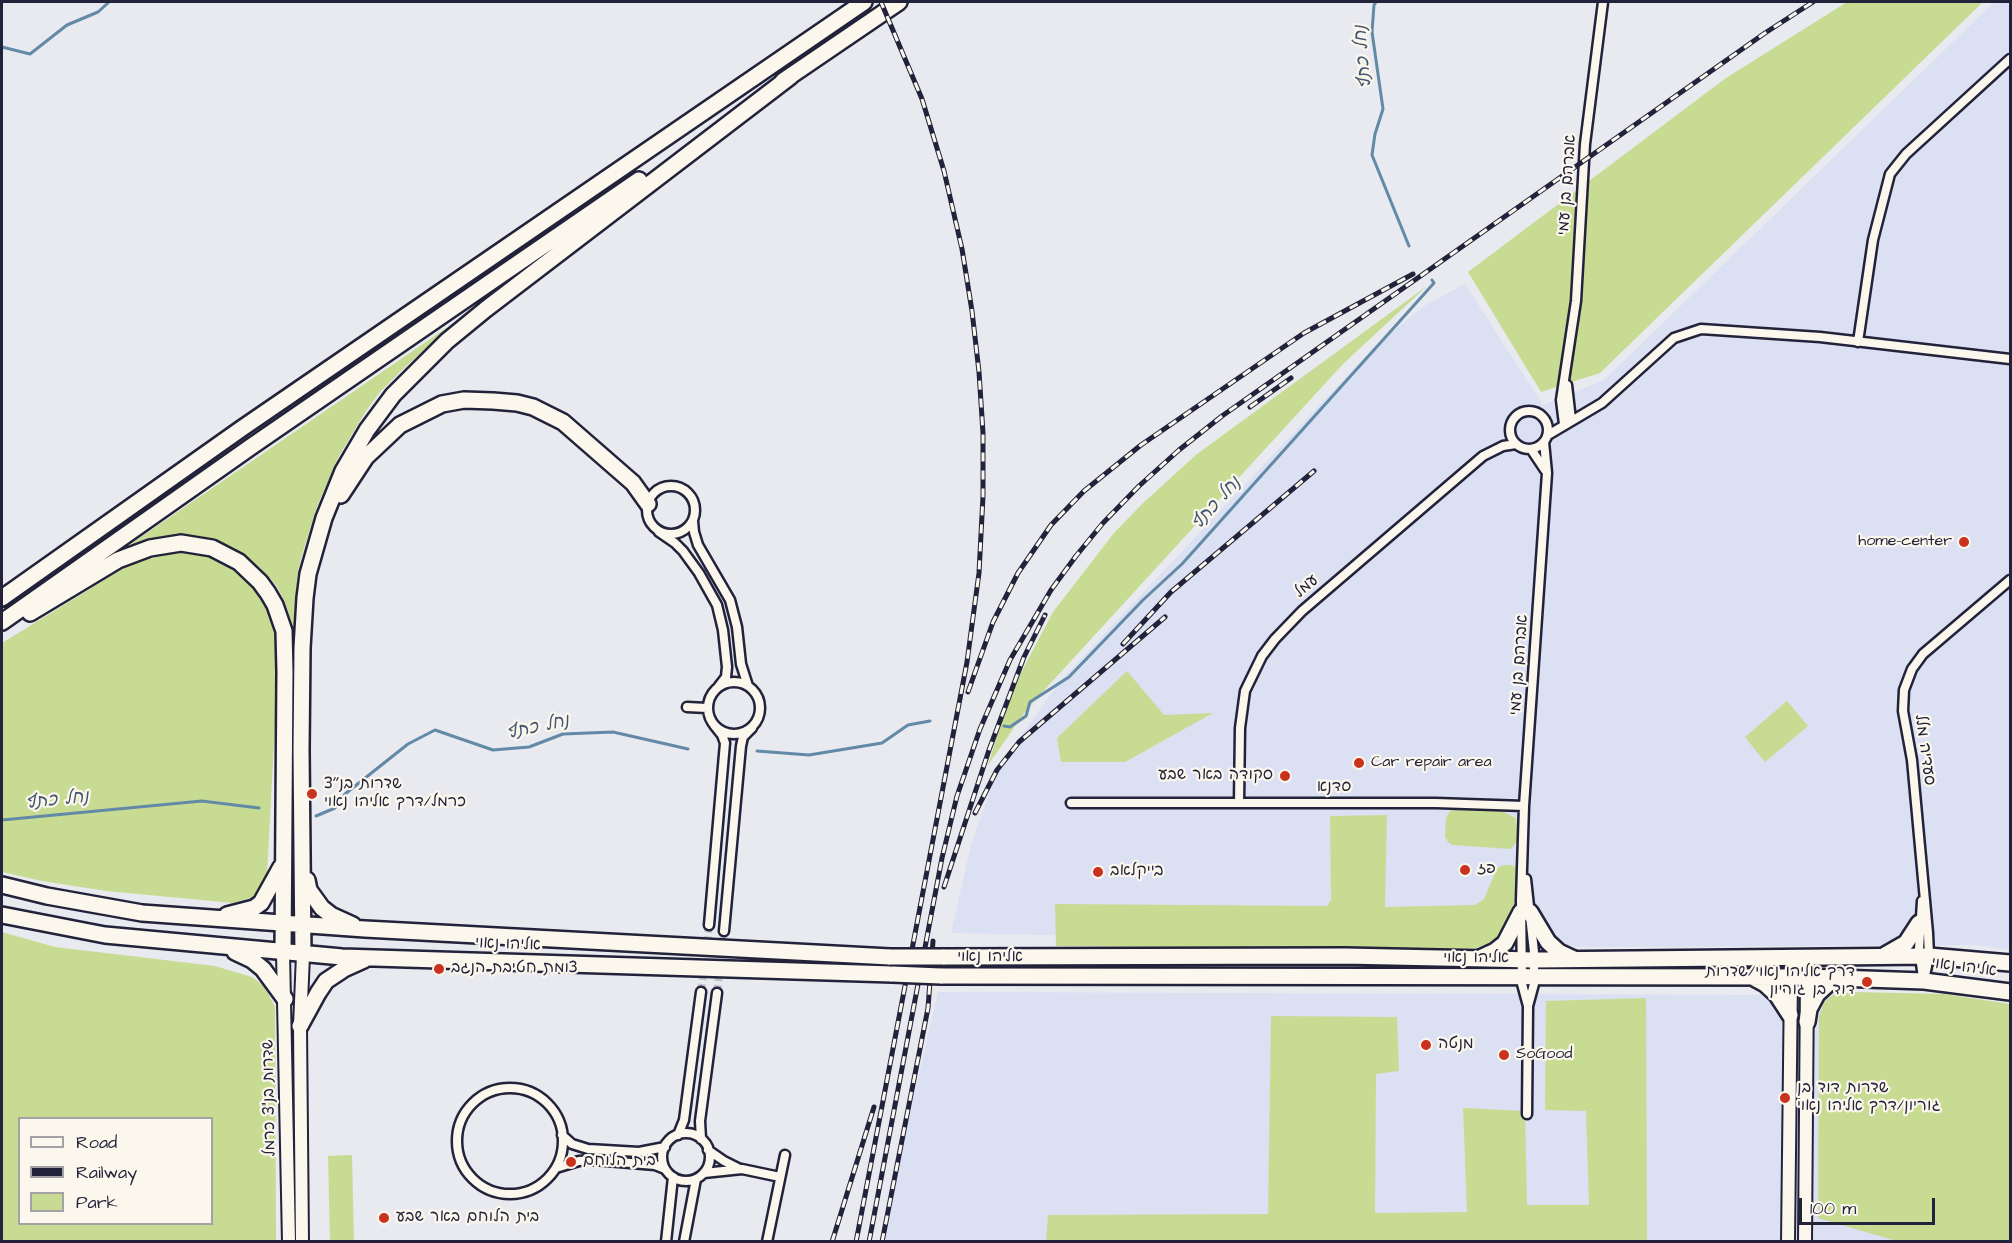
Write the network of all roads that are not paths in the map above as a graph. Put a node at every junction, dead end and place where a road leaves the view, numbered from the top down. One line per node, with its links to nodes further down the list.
1 (864, 2): 21 (highway)
2 (899, 2): 5 (highway)
3 (1603, 2): 9 (street, אברהם בן עמי)
4 (2010, 59): 6 (street)
5 (791, 76): 19 (highway); 22 (highway)
6 (1858, 342): 7 (street); 9 (street)
7 (2010, 359)
8 (1543, 417): 9 (street); 10 (street); 11 (street)
9 (1566, 421): 11 (street)
10 (1510, 430): 12 (street); 13 (street, עמל)
11 (1546, 439): 14 (street); 15 (street, אברהם בן עמי)
12 (1516, 444): 13 (street, עמל); 14 (street)
13 (1493, 449): 31 (street, עמל)
14 (1531, 449): 15 (street)
15 (1547, 474): 32 (street, אברהם בן עמי)
16 (648, 504): 17 (street); 18 (street); 19 (highway)
17 (693, 521): 18 (street); 25 (street)
18 (659, 532): 24 (street)
19 (311, 564): 34 (highway)
20 (2010, 580): 36 (street, סעדיה מלל)
21 (2, 598)
22 (2, 622)
23 (2, 630): 33 (highway)
24 (719, 686): 25 (street); 27 (street)
25 (748, 686): 29 (street)
26 (687, 707): 27 (street)
27 (707, 708): 28 (street)
28 (714, 725): 29 (street); 43 (street)
29 (752, 728): 45 (street)
30 (1071, 803): 31 (street, סדנא)
31 (1239, 803): 32 (street, סדנא)
32 (1524, 806): 37 (street, אברהם בן עמי)
33 (284, 861): 39 (highway); 40 (highway)
34 (302, 863): 42 (highway); 44 (highway)
35 (2, 885): 39 (highway, אליהו נאוי)
36 (1924, 889): 41 (street, סעדיה מלל); 49 (street, סעדיה מלל)
37 (1526, 912): 53 (highway); 54 (highway); 55 (street, אברהם בן עמי)
38 (2, 915): 46 (highway, אליהו נאוי)
39 (215, 918): 40 (highway, אליהו נאוי)
40 (284, 923): 42 (highway, אליהו נאוי); 47 (highway)
41 (1919, 923): 49 (street, סעדיה מלל); 51 (highway)
42 (303, 925): 44 (highway, אליהו נאוי); 48 (highway)
43 (709, 926)
44 (364, 929): 53 (highway, אליהו נאוי, bridge)
45 (724, 931)
46 (215, 945): 47 (highway, אליהו נאוי); 66 (highway)
47 (283, 953): 48 (highway, אליהו נאוי); 66 (main road, שדרות בנ"צ כרמל)
48 (303, 955): 52 (highway, אליהו נאוי); 69 (main road, שדרות בנ"צ כרמל)
49 (1924, 956): 51 (highway, אליהו נאוי); 56 (highway, אליהו נאוי); 62 (street, סעדיה מלל)
50 (1799, 957): 51 (highway, אליהו נאוי); 54 (highway, אליהו נאוי); 58 (main road); 59 (main road)
51 (1880, 957)
52 (383, 959): 60 (highway, אליהו נאוי, bridge); 69 (highway)
53 (1477, 959): 55 (highway, אליהו נאוי)
54 (1577, 959): 55 (highway, אליהו נאוי)
55 (1528, 960): 60 (street, אברהם בן עמי)
56 (2010, 963)
57 (1752, 977): 58 (highway, אליהו נאוי); 60 (highway, אליהו נאוי); 67 (highway)
58 (1791, 977): 59 (highway, אליהו נאוי); 67 (main road)
59 (1807, 977): 61 (highway, אליהו נאוי); 68 (main road)
60 (1528, 978): 70 (street, אברהם בן עמי)
61 (1842, 978): 62 (highway, אליהו נאוי); 68 (highway)
62 (1924, 981): 64 (highway, אליהו נאוי)
63 (701, 992): 72 (street)
64 (2010, 992)
65 (717, 993): 73 (street)
66 (285, 999): 84 (main road, שדרות בנ"צ כרמל)
67 (1790, 1016): 89 (main road)
68 (1807, 1022): 90 (main road)
69 (300, 1026): 85 (main road, שדרות בנ"צ כרמל)
70 (1527, 1114)
71 (562, 1135): 74 (street); 77 (street); 77 (street)
72 (678, 1135): 73 (street); 74 (street)
73 (701, 1139): 75 (street)
74 (665, 1147): 78 (street)
75 (708, 1150): 79 (street); 80 (street)
76 (785, 1155): 82 (street)
77 (556, 1168): 78 (street)
78 (665, 1169): 81 (street)
79 (742, 1169): 80 (street); 82 (street)
80 (704, 1173): 83 (street)
81 (673, 1177): 83 (street); 86 (street)
82 (780, 1177): 88 (street)
83 (696, 1179): 87 (street)
84 (289, 1242)
85 (303, 1242)
86 (666, 1242)
87 (684, 1242)
88 (767, 1242)
89 (1788, 1242)
90 (1805, 1242)

